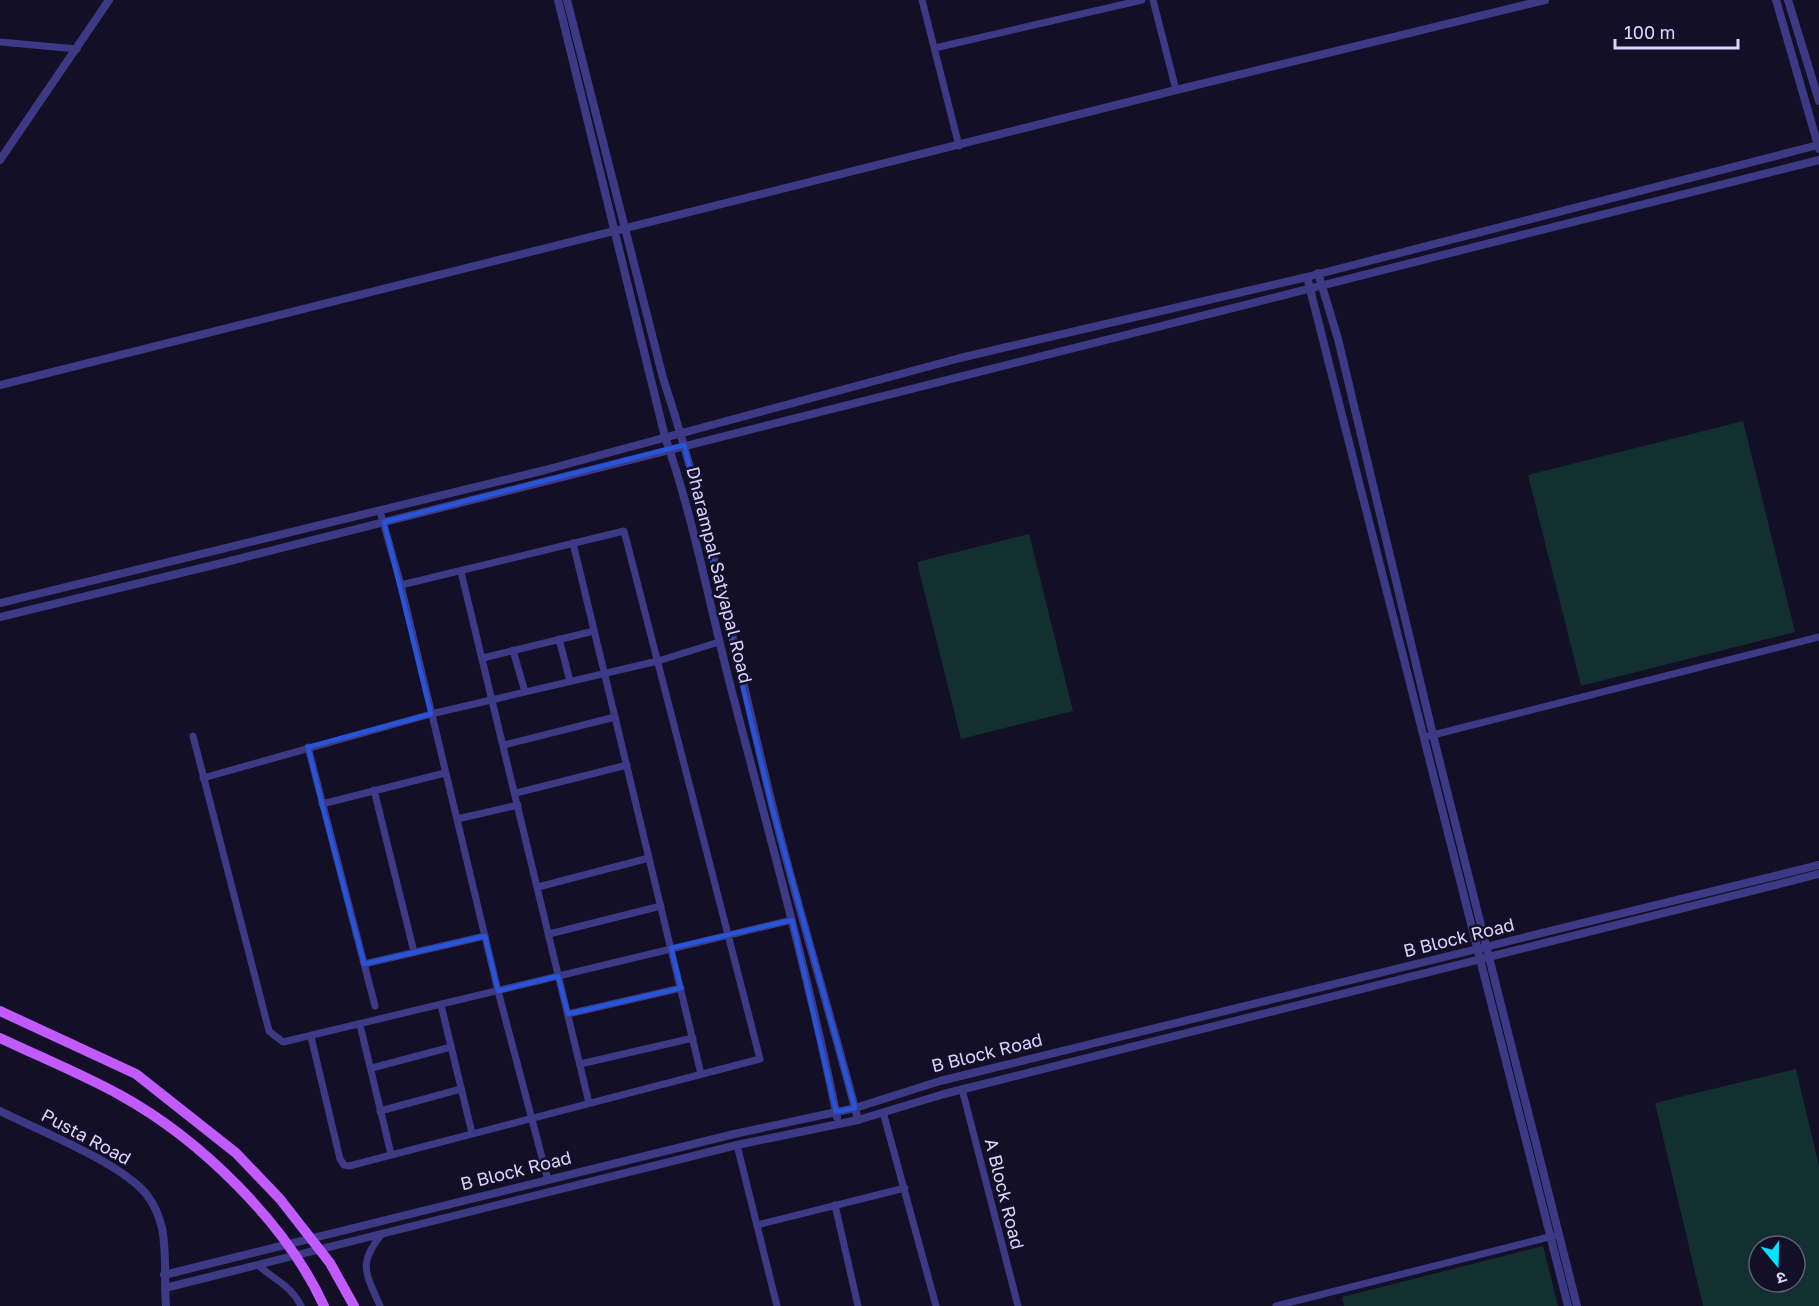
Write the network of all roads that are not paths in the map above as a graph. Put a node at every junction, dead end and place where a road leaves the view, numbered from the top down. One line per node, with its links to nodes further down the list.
1 (109, 0): 12 (street)
2 (558, 0): 19 (street, Dharampal Satyapal Road)
3 (567, 0): 19 (street, Dharampal Satyapal Road)
4 (922, 0): 11 (street)
5 (1142, 0): 11 (street)
6 (1153, 0): 13 (street)
7 (1545, 0): 13 (street)
8 (1776, 0): 16 (street)
9 (1788, 0): 14 (street)
10 (0, 42): 12 (street)
11 (935, 48): 15 (street)
12 (77, 49): 17 (street)
13 (1176, 90): 15 (street)
14 (1819, 101)
15 (959, 146): 19 (street)
16 (1818, 147): 20 (street)
17 (0, 159)
18 (1819, 160): 22 (street)
19 (621, 231): 24 (street); 25 (street, Dharampal Satyapal Road); 26 (street, Dharampal Satyapal Road)
20 (1318, 273): 21 (street); 22 (street)
21 (1307, 276): 23 (street); 25 (street)
22 (1321, 286): 23 (street); 50 (street)
23 (1311, 289): 27 (street); 50 (street)
24 (0, 385)
25 (682, 434): 26 (street); 27 (street, Dharampal Satyapal Road)
26 (665, 437): 28 (street, Dharampal Satyapal Road); 29 (street)
27 (684, 445): 28 (street); 93 (street, Dharampal Satyapal Road)
28 (670, 450): 30 (street); 39 (street, Dharampal Satyapal Road)
29 (380, 511): 30 (street); 34 (street)
30 (384, 522): 33 (street); 35 (street)
31 (573, 543): 32 (street); 36 (street); 42 (street)
32 (460, 572): 33 (street); 41 (street)
33 (401, 585): 47 (street)
34 (0, 603)
35 (0, 617)
36 (594, 631): 38 (street); 43 (street)
37 (1819, 637): 50 (street)
38 (560, 639): 40 (street); 44 (street)
39 (718, 642): 42 (street); 66 (street, Dharampal Satyapal Road)
40 (513, 650): 41 (street); 45 (street)
41 (483, 658): 46 (street)
42 (658, 661): 43 (street); 68 (street)
43 (604, 673): 44 (street); 48 (street)
44 (570, 681): 45 (street)
45 (525, 692): 46 (street)
46 (494, 700): 47 (street); 51 (street)
47 (431, 714): 52 (street); 54 (street)
48 (615, 717): 51 (street); 53 (street)
49 (193, 736): 55 (street)
50 (1428, 736): 71 (street)
51 (504, 745): 57 (street)
52 (308, 747): 55 (street); 58 (street)
53 (627, 765): 57 (street); 61 (street)
54 (446, 773): 56 (street); 60 (street)
55 (203, 777): 83 (street)
56 (375, 790): 58 (street); 72 (street)
57 (516, 793): 59 (street)
58 (322, 804): 74 (street)
59 (518, 805): 60 (street); 64 (street)
60 (457, 819): 69 (street)
61 (649, 858): 64 (street); 65 (street)
62 (1819, 865): 71 (street, B Block Road)
63 (1819, 874): 73 (street, B Block Road)
64 (538, 887): 67 (street)
65 (661, 906): 67 (street); 70 (street)
66 (792, 920): 68 (street); 96 (street, Dharampal Satyapal Road)
67 (549, 934): 75 (street)
68 (728, 934): 70 (street); 89 (street)
69 (485, 936): 72 (street); 77 (street)
70 (671, 948): 75 (street); 76 (street)
71 (1482, 949): 73 (street); 93 (street, B Block Road)
72 (414, 952): 74 (street)
73 (1485, 959): 91 (street, B Block Road); 109 (street)
74 (364, 964): 79 (street)
75 (558, 976): 77 (street); 81 (street)
76 (681, 988): 81 (street); 85 (street)
77 (498, 991): 78 (street); 98 (street)
78 (441, 1005): 82 (street); 86 (street)
79 (375, 1006)
80 (0, 1011): 116 (main road)
81 (568, 1014): 87 (street)
82 (360, 1025): 83 (street); 88 (street)
83 (311, 1037): 103 (street)
84 (0, 1038): 115 (main road)
85 (693, 1038): 87 (street); 89 (street)
86 (451, 1047): 88 (street); 90 (street)
87 (580, 1064): 92 (street)
88 (372, 1068): 94 (street)
89 (701, 1074): 92 (street)
90 (461, 1089): 94 (street); 101 (street)
91 (962, 1089): 97 (street, B Block Road); 121 (street, A Block Road)
92 (589, 1103): 98 (street)
93 (855, 1108): 96 (street, B Block Road); 99 (street, Dharampal Satyapal Road)
94 (380, 1111): 103 (street)
95 (0, 1112): 111 (street, Pusta Road)
96 (836, 1112): 100 (street, Dharampal Satyapal Road); 104 (street, B Block Road)
97 (883, 1112): 99 (street, B Block Road); 105 (street)
98 (533, 1117): 101 (street); 104 (street)
99 (858, 1120): 100 (street, B Block Road)
100 (838, 1123): 102 (street, B Block Road)
101 (472, 1133): 103 (street)
102 (737, 1146): 107 (street); 108 (street, B Block Road)
103 (391, 1154)
104 (548, 1180): 111 (street, B Block Road)
105 (905, 1188): 106 (street); 120 (street)
106 (835, 1205): 107 (street); 119 (street)
107 (757, 1225): 118 (street)
108 (382, 1234): 110 (street, B Block Road); 117 (street)
109 (1555, 1235): 122 (street); 123 (street); 124 (street)
110 (258, 1265): 112 (street, B Block Road); 114 (street)
111 (164, 1275): 112 (street, Pusta Road)
112 (165, 1288): 113 (street, Pusta Road)
113 (166, 1306)
114 (301, 1306)
115 (324, 1306)
116 (354, 1306)
117 (380, 1306)
118 (777, 1306)
119 (858, 1306)
120 (936, 1306)
121 (1018, 1306)
122 (1276, 1306)
123 (1568, 1306)
124 (1577, 1306)

